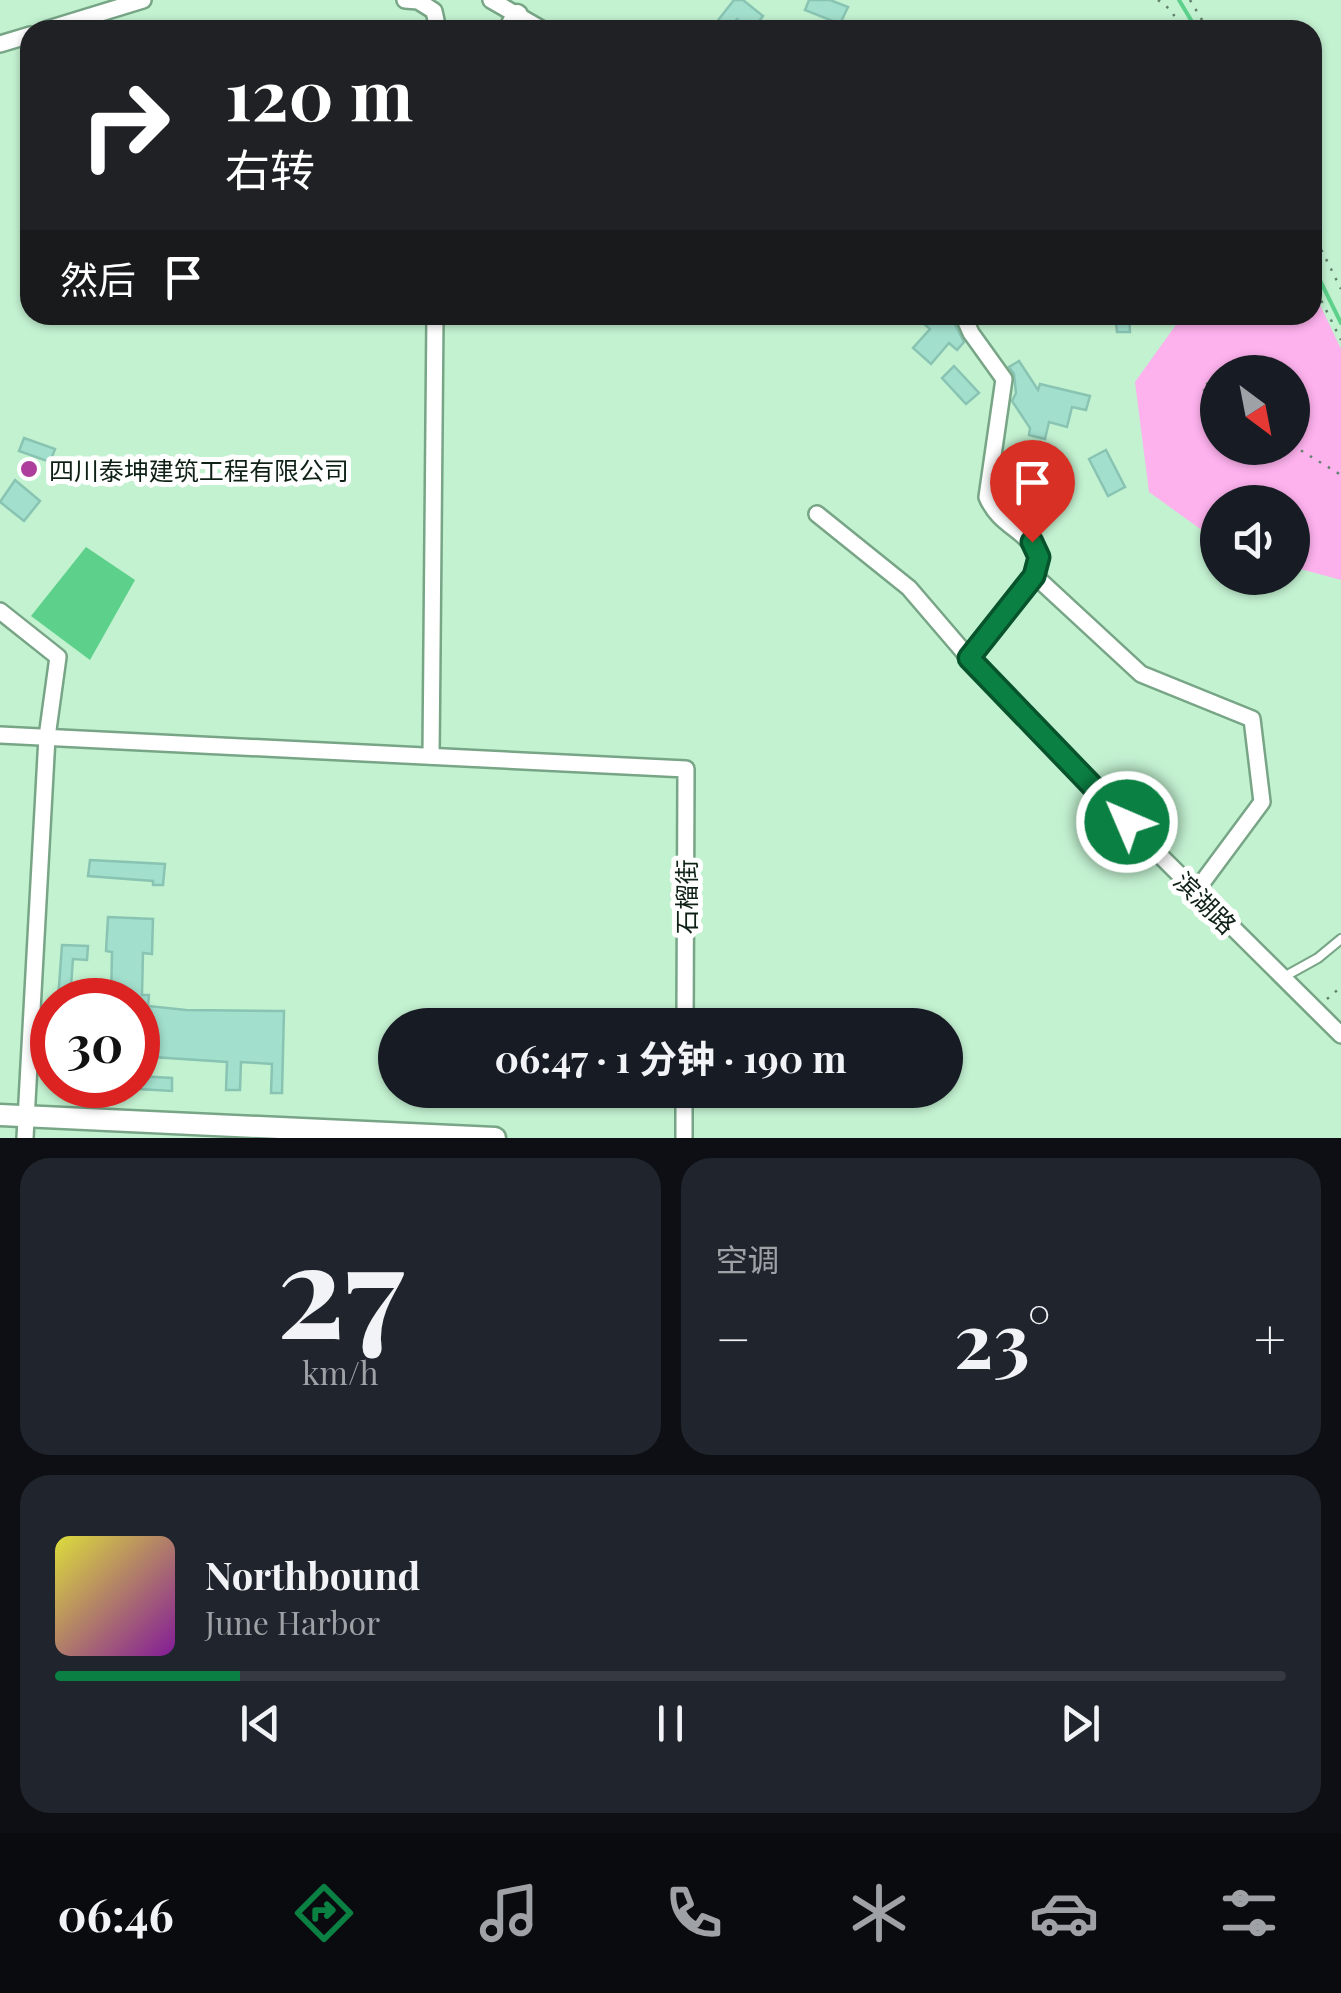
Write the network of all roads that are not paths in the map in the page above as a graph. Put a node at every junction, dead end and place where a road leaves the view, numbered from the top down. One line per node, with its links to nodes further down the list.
1 (143, 0): 5 (street)
2 (404, 0): 6 (street)
3 (491, 0): 4 (street)
4 (518, 15)
5 (78, 20)
6 (436, 20)
7 (435, 325): 15 (street)
8 (967, 325): 10 (street)
9 (817, 514): 12 (street, 滨湖路)
10 (1034, 576): 12 (street); 16 (street)
11 (0, 611): 14 (street)
12 (969, 658): 16 (street, 滨湖路)
13 (0, 735): 14 (street)
14 (47, 738): 15 (street); 23 (street)
15 (430, 756): 19 (street, 石榴街)
16 (1196, 891): 18 (street, 滨湖路)
17 (1341, 940): 18 (lane)
18 (1282, 978): 20 (street, 滨湖路)
19 (684, 1008)
20 (1341, 1035)
21 (684, 1108): 25 (street)
22 (0, 1115): 23 (street)
23 (25, 1127): 24 (street)
24 (495, 1138)
25 (684, 1138)

